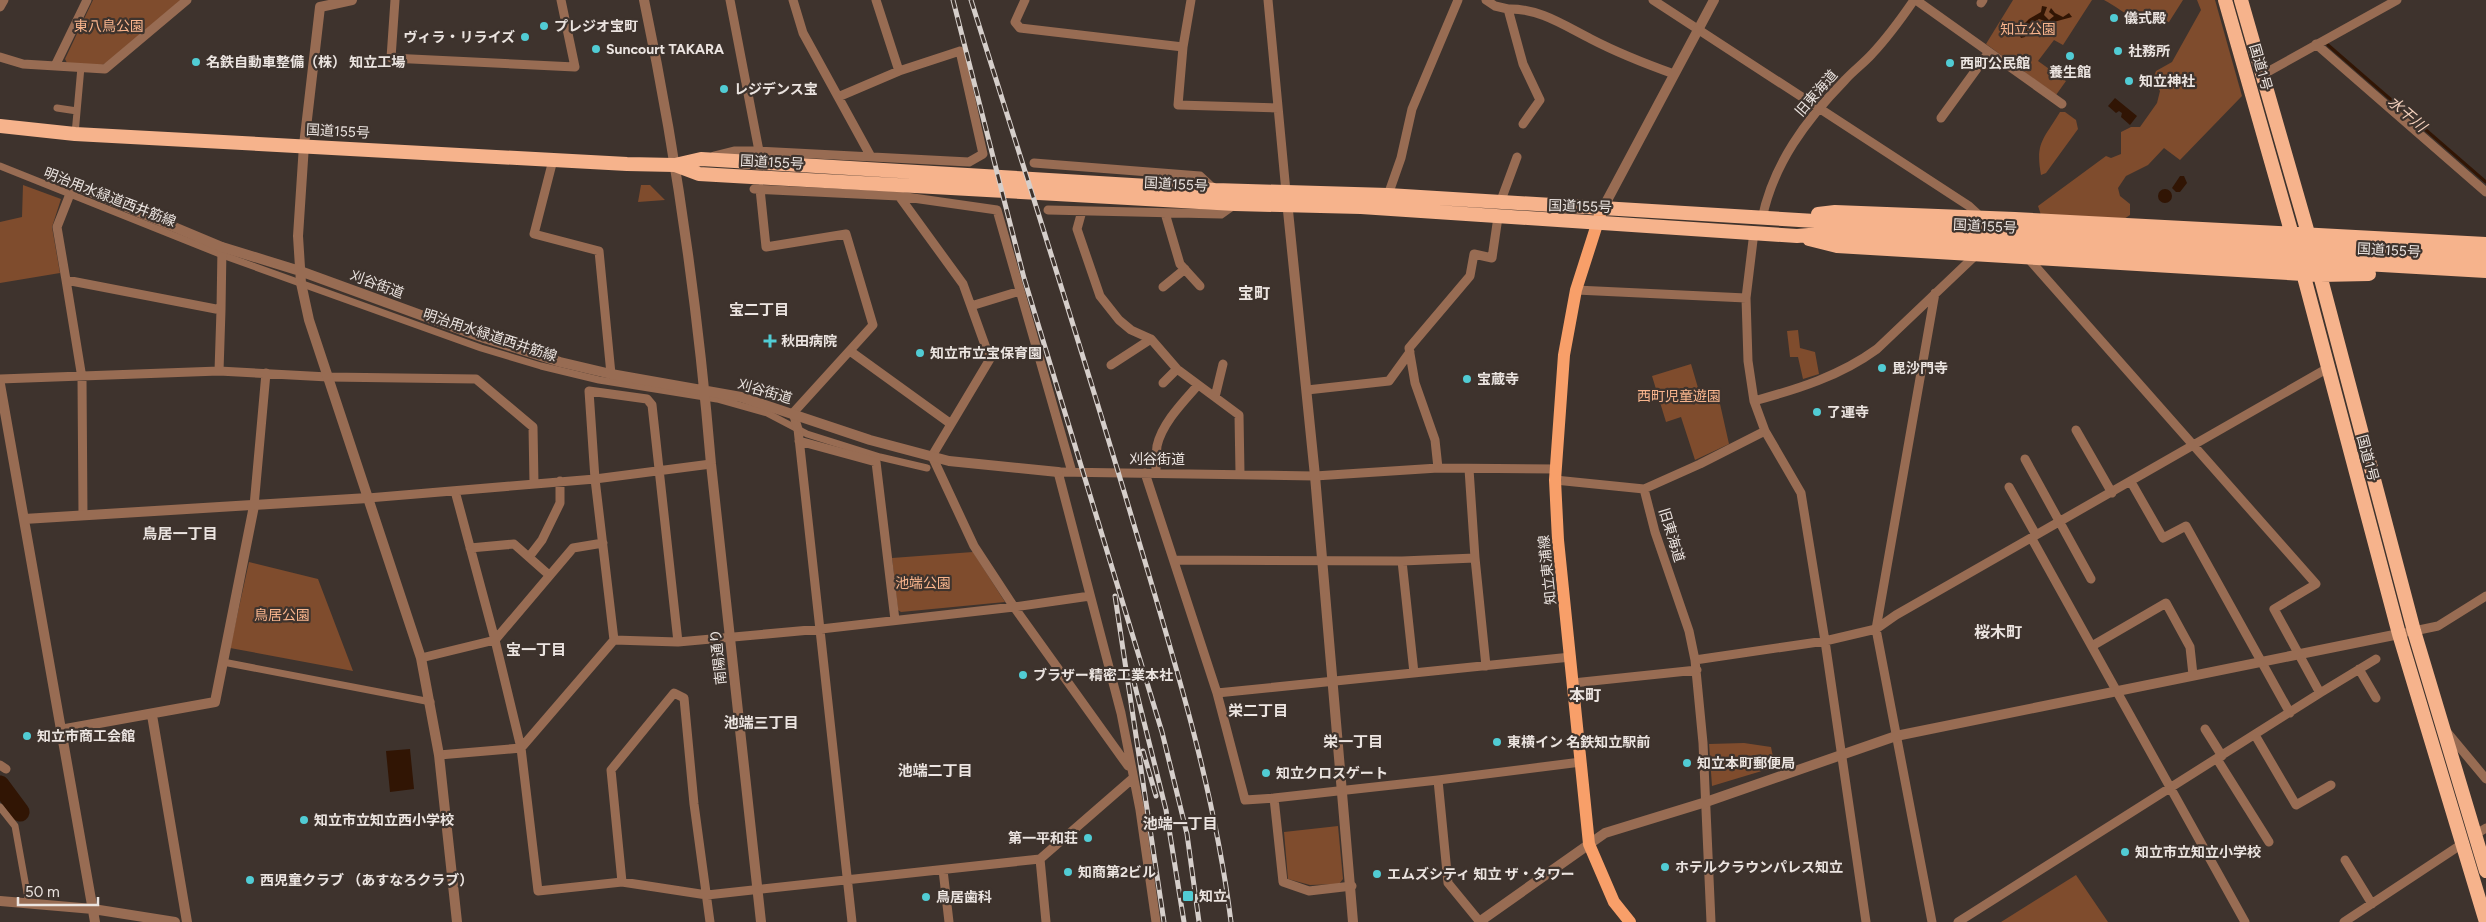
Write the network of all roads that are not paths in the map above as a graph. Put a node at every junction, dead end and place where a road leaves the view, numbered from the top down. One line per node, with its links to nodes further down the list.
1 (4, 0): 23 (street)
2 (87, 0): 30 (street)
3 (187, 0): 31 (street)
4 (352, 0): 22 (street)
5 (395, 0): 6 (street)
6 (561, 0)
7 (644, 0): 52 (street, 南陽通り)
8 (730, 0): 46 (street)
9 (793, 0): 35 (street)
10 (876, 0): 32 (street)
11 (1025, 0): 27 (street)
12 (1191, 0): 27 (street)
13 (1268, 0): 38 (street)
14 (1458, 0): 58 (street)
15 (1486, 0): 24 (street)
16 (1653, 0): 25 (street)
17 (1714, 0): 25 (street)
18 (1915, 0): 28 (street); 39 (street, 旧東海道)
19 (2224, 0): 75 (highway, 国道1号)
20 (2241, 0): 34 (highway, 国道1号)
21 (2397, 0): 26 (street)
22 (320, 3): 45 (street)
23 (0, 7)
24 (1508, 9): 33 (street); 42 (street)
25 (1698, 30): 33 (street); 39 (street)
26 (2316, 44): 34 (street); 56 (street)
27 (1183, 47): 38 (street)
28 (1988, 52): 36 (street); 41 (street)
29 (0, 57): 30 (street)
30 (55, 66): 31 (street)
31 (80, 67): 40 (street)
32 (900, 71): 35 (street); 47 (street)
33 (1674, 74): 63 (street)
34 (2262, 75): 76 (highway, 国道1号)
35 (838, 97): 47 (street)
36 (2062, 104)
37 (57, 108): 40 (street)
38 (1278, 108): 60 (street)
39 (1820, 109): 68 (street); 69 (street, 旧東海道)
40 (77, 111): 44 (street)
41 (1941, 118)
42 (1523, 124)
43 (0, 126): 44 (highway, 国道155号)
44 (75, 134): 45 (highway, 国道155号)
45 (304, 146): 50 (highway, 国道155号); 84 (street)
46 (759, 151): 47 (street); 49 (street)
47 (870, 155)
48 (1517, 157): 61 (street)
49 (701, 159): 52 (highway, 国道155号); 55 (highway, 国道155号)
50 (553, 160): 52 (highway, 国道155号); 108 (street)
51 (1034, 163): 55 (street)
52 (674, 165): 62 (highway, 国道155号); 116 (street, 南陽通り)
53 (0, 166): 57 (street, 明治用水緑道西井筋線)
54 (81, 188): 57 (street); 79 (street, 刈谷街道)
55 (1215, 190): 60 (highway, 国道155号)
56 (2486, 192)
57 (70, 194): 79 (street, 明治用水緑道西井筋線); 89 (street)
58 (1388, 195): 60 (highway, 国道155号); 61 (highway, 国道155号)
59 (899, 196): 94 (street); 97 (street); 100 (street)
60 (1287, 199): 62 (highway, 国道155号); 67 (highway, 国道155号); 115 (street)
61 (1500, 203): 63 (highway, 国道155号)
62 (1235, 204): 66 (street)
63 (1603, 208): 69 (highway, 国道155号); 72 (main road, 知立東浦線)
64 (1048, 210): 65 (street)
65 (1082, 211): 66 (street); 99 (street)
66 (1165, 213): 83 (street)
67 (1498, 217): 72 (highway, 国道155号); 101 (street)
68 (1982, 218): 70 (highway); 71 (highway)
69 (1762, 219): 70 (highway, 国道155号)
70 (1795, 219): 74 (highway, 国道155号)
71 (2015, 219): 75 (highway); 80 (street)
72 (1596, 224): 73 (highway, 国道155号); 93 (main road, 知立東浦線)
73 (1754, 232): 77 (highway, 国道155号); 96 (street)
74 (1946, 235): 77 (highway, 国道155号); 82 (highway, 国道155号); 85 (highway, 国道155号)
75 (2291, 235): 76 (highway); 86 (highway, 国道1号)
76 (2309, 235): 78 (highway); 87 (highway, 国道1号)
77 (1797, 236): 80 (highway)
78 (2486, 244)
79 (222, 251): 84 (street, 刈谷街道); 90 (street, 明治用水緑道西井筋線); 98 (street)
80 (1978, 253): 81 (highway); 95 (street)
81 (2026, 256): 86 (highway); 125 (street)
82 (2486, 257)
83 (1185, 269): 91 (street); 92 (street)
84 (300, 271): 90 (street); 108 (street, 刈谷街道)
85 (2486, 272)
86 (2303, 273): 87 (highway); 104 (highway, 国道1号)
87 (2320, 274): 88 (highway); 169 (highway, 国道1号)
88 (2486, 279)
89 (66, 280): 98 (street); 110 (street)
90 (301, 283): 109 (street); 116 (street, 明治用水緑道西井筋線)
91 (1200, 286)
92 (1163, 287)
93 (1576, 290): 96 (street); 138 (main road, 知立東浦線)
94 (1020, 292): 97 (street); 134 (street)
95 (1935, 293): 118 (street); 168 (street)
96 (1746, 298): 118 (street)
97 (971, 306): 120 (street)
98 (221, 310): 106 (street)
99 (1151, 339): 103 (street); 105 (street)
100 (850, 351): 119 (street); 120 (street)
101 (1410, 352): 115 (street); 130 (street)
102 (1222, 364): 117 (street)
103 (1111, 366)
104 (2328, 368): 125 (street); 170 (highway, 国道1号)
105 (1178, 370): 113 (street); 114 (street)
106 (220, 371): 107 (street); 110 (street)
107 (266, 373): 109 (street); 149 (street)
108 (611, 374): 116 (street, 刈谷街道)
109 (328, 377): 143 (street); 148 (street)
110 (82, 378): 111 (street); 150 (street)
111 (0, 379)
112 (0, 384): 151 (street)
113 (1163, 384)
114 (1198, 385): 117 (street); 136 (street)
115 (1307, 390): 139 (street)
116 (705, 394): 119 (street, 刈谷街道); 121 (street, 明治用水緑道西井筋線); 128 (street, 南陽通り)
117 (1215, 397): 137 (street)
118 (1754, 402): 123 (street)
119 (793, 413): 121 (street); 126 (street, 刈谷街道)
120 (951, 424): 126 (street)
121 (798, 429): 124 (street); 129 (street, 明治用水緑道西井筋線)
122 (2076, 430): 147 (street)
123 (1765, 431): 145 (street); 174 (street)
124 (799, 441): 166 (street); 167 (street)
125 (2193, 446): 142 (street); 177 (street)
126 (932, 456): 133 (street, 刈谷街道); 165 (street)
127 (2024, 459): 152 (street)
128 (711, 464): 132 (street); 171 (street, 南陽通り)
129 (927, 468)
130 (1438, 468): 131 (street, 刈谷街道); 139 (street, 刈谷街道)
131 (1469, 469): 138 (street, 刈谷街道); 157 (street)
132 (660, 470): 140 (street); 140 (street); 175 (street)
133 (1058, 472): 134 (street, 刈谷街道); 163 (street)
134 (1072, 472): 135 (street, 刈谷街道)
135 (1145, 473): 136 (street, 刈谷街道); 159 (street)
136 (1156, 473): 137 (street, 刈谷街道)
137 (1240, 473): 139 (street, 刈谷街道)
138 (1556, 474): 145 (street, 刈谷街道); 178 (main road, 知立東浦線)
139 (1315, 476): 158 (street)
140 (595, 479): 141 (street); 154 (street)
141 (560, 481): 143 (street); 156 (street)
142 (2131, 482): 147 (street); 183 (street)
143 (534, 484): 146 (street)
144 (2009, 487): 153 (street)
145 (1644, 489): 181 (street, 旧東海道)
146 (455, 491): 148 (street); 155 (street)
147 (2112, 493): 152 (street)
148 (368, 498): 149 (street); 179 (street)
149 (254, 506): 150 (street); 182 (street)
150 (82, 515): 151 (street)
151 (24, 519): 200 (street)
152 (2059, 522): 153 (street); 162 (street)
153 (2034, 537): 168 (street); 176 (street)
154 (603, 543): 161 (street); 173 (street)
155 (470, 548): 156 (street); 172 (street)
156 (529, 557): 161 (street)
157 (1475, 558): 160 (street); 184 (street)
158 (1321, 559): 159 (street); 160 (street); 189 (street)
159 (1175, 560): 192 (street)
160 (1402, 561): 187 (street)
161 (549, 575): 172 (street)
162 (2091, 579)
163 (1090, 596): 165 (street); 208 (street)
164 (2486, 596): 169 (street)
165 (1014, 608): 166 (street); 208 (street)
166 (896, 620): 167 (street)
167 (821, 629): 171 (street); 226 (street)
168 (1876, 629): 174 (street); 201 (street)
169 (2414, 631): 170 (street); 198 (highway, 国道1号)
170 (2399, 634): 177 (street); 221 (highway, 国道1号)
171 (730, 637): 175 (street); 229 (street, 南陽通り)
172 (495, 640): 179 (street); 203 (street)
173 (614, 640): 175 (street); 203 (street)
174 (1825, 641): 181 (street); 204 (street)
175 (678, 642)
176 (2092, 646): 188 (street); 191 (street)
177 (2298, 655): 183 (street); 193 (street)
178 (1572, 657): 184 (street); 190 (main road, 知立東浦線)
179 (421, 658): 195 (street)
180 (2376, 659): 186 (street)
181 (1695, 660): 185 (street, 旧東海道)
182 (223, 662): 195 (street); 197 (street)
183 (2262, 662): 188 (street); 196 (street)
184 (1486, 666): 187 (street)
185 (1697, 670): 190 (street); 216 (street, 旧東海道)
186 (2359, 670): 193 (street); 194 (street)
187 (1414, 673): 189 (street)
188 (2193, 675): 191 (street)
189 (1332, 681): 192 (street); 214 (street)
190 (1573, 683): 207 (main road, 知立東浦線)
191 (2115, 690): 201 (street); 213 (street)
192 (1216, 693): 215 (street)
193 (2320, 693): 196 (street)
194 (2376, 698)
195 (430, 702): 205 (street)
196 (2290, 713): 202 (street)
197 (152, 715): 200 (street); 237 (street)
198 (2444, 728): 210 (street); 218 (highway, 国道1号)
199 (2205, 729): 206 (street)
200 (60, 730): 234 (street)
201 (1896, 736): 204 (street); 250 (street)
202 (2255, 736): 206 (street); 212 (street)
203 (522, 748): 205 (street); 227 (street)
204 (1840, 754): 216 (street); 249 (street)
205 (439, 755): 238 (street)
206 (2220, 757): 213 (street); 219 (street)
207 (1580, 762): 211 (street); 220 (main road, 知立東浦線)
208 (1131, 769): 209 (street)
209 (1132, 779): 222 (street); 244 (street)
210 (2486, 779)
211 (1438, 780): 214 (street); 246 (street)
212 (2331, 785)
213 (2169, 789): 251 (street); 252 (street)
214 (1343, 791): 215 (street); 228 (street)
215 (1274, 798): 228 (street)
216 (1706, 802): 220 (street); 248 (street, 旧東海道)
217 (0, 807): 232 (street)
218 (2481, 831): 225 (highway, 国道1号)
219 (2269, 842)
220 (1589, 844): 246 (street); 247 (main road, 知立東浦線)
221 (2462, 844): 233 (street); 254 (highway, 国道1号)
222 (1040, 859): 224 (street); 243 (street)
223 (2345, 860): 233 (street)
224 (944, 870): 226 (street); 242 (street)
225 (2486, 871)
226 (848, 880): 229 (street); 241 (street)
227 (622, 882): 230 (street); 230 (street)
228 (1352, 886): 245 (street)
229 (758, 890): 230 (street); 240 (street, 南陽通り)
230 (707, 895): 239 (street)
231 (0, 901): 232 (street)
232 (29, 904): 234 (street)
233 (2372, 904): 253 (street)
234 (93, 909): 235 (street); 236 (street)
235 (95, 922)
236 (175, 922)
237 (187, 922)
238 (457, 922)
239 (710, 922)
240 (760, 922)
241 (852, 922)
242 (949, 922)
243 (1046, 922)
244 (1156, 922)
245 (1353, 922)
246 (1480, 922)
247 (1630, 922)
248 (1711, 922)
249 (1866, 922)
250 (1932, 922)
251 (1958, 922)
252 (2245, 922)
253 (2344, 922)
254 (2486, 922)

